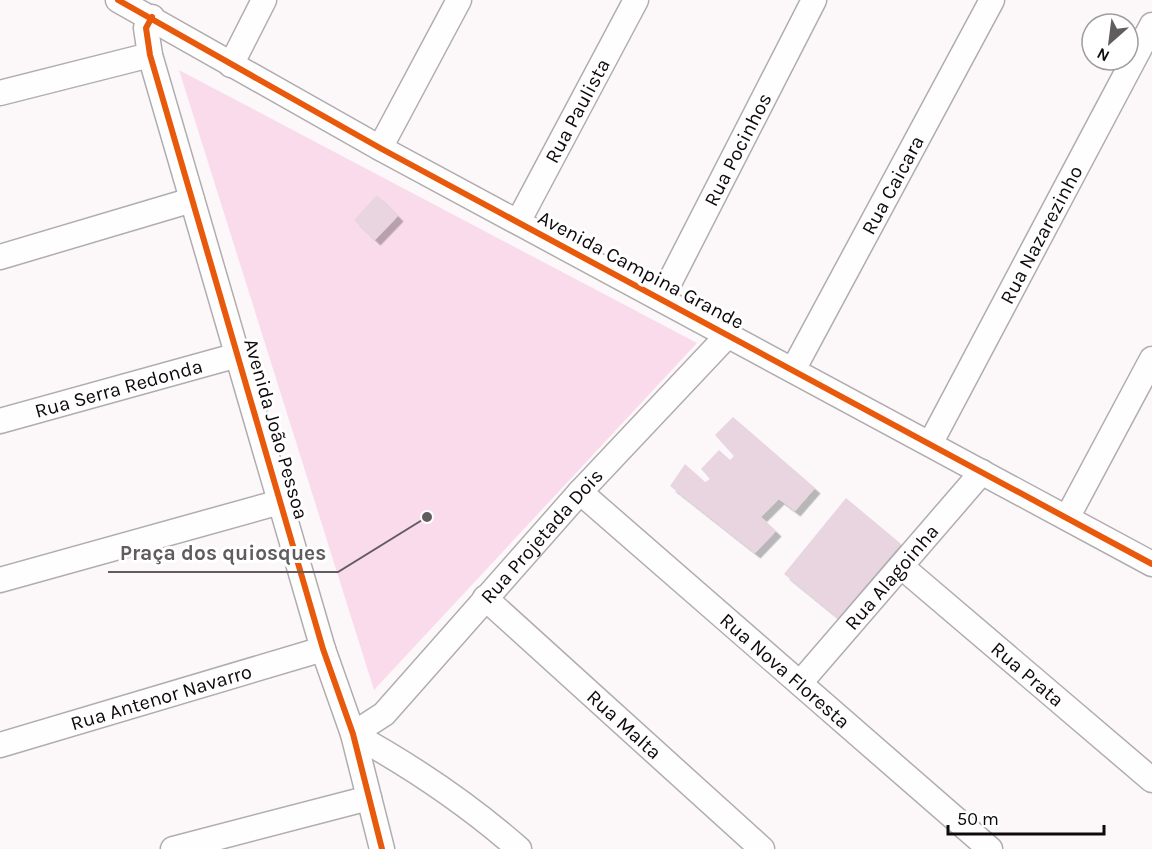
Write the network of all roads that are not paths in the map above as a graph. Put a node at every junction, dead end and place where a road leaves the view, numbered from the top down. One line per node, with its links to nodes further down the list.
1 (118, 0): 7 (street, Avenida Campina Grande)
2 (264, 0): 10 (street)
3 (459, 0): 12 (street)
4 (636, 0): 14 (street, Rua Paulista)
5 (814, 0): 16 (street, Rua Pocinhos)
6 (992, 0): 20 (street, Rua Caicara)
7 (152, 18): 9 (street, Avenida João Pessoa); 10 (street, Avenida Campina Grande)
8 (1152, 25): 22 (street, Rua Nazarezinho)
9 (150, 55): 11 (street); 13 (street, Avenida João Pessoa)
10 (231, 65): 12 (street, Avenida Campina Grande)
11 (0, 93)
12 (380, 148): 14 (street, Avenida Campina Grande)
13 (192, 200): 15 (street); 18 (street, Avenida João Pessoa)
14 (518, 222): 16 (street, Avenida Campina Grande)
15 (0, 256)
16 (661, 299): 17 (street, Avenida Campina Grande)
17 (728, 335): 20 (street, Avenida Campina Grande); 24 (street, Rua Projetada Dois)
18 (238, 355): 21 (street, Rua Serra Redonda); 25 (street, Avenida João Pessoa)
19 (1152, 359): 26 (street)
20 (793, 370): 22 (street, Avenida Campina Grande)
21 (0, 421)
22 (930, 444): 23 (street, Avenida Campina Grande)
23 (982, 472): 26 (street, Avenida Campina Grande); 28 (street, Rua Alagoinha)
24 (580, 492): 30 (street, Rua Projetada Dois); 32 (street, Rua Nova Floresta)
25 (280, 502): 29 (street); 31 (street, Avenida João Pessoa)
26 (1067, 518): 27 (street, Avenida Campina Grande)
27 (1152, 564)
28 (902, 567): 32 (street, Rua Alagoinha); 35 (street, Rua Prata)
29 (0, 580)
30 (485, 598): 33 (street, Rua Projetada Dois); 40 (street, Rua Malta)
31 (323, 649): 33 (street, Avenida João Pessoa); 34 (street, Rua Antenor Navarro)
32 (800, 683): 41 (street, Rua Nova Floresta)
33 (353, 734): 36 (street, Avenida João Pessoa); 39 (street)
34 (0, 745)
35 (1152, 780)
36 (369, 798): 37 (street); 38 (street, Avenida João Pessoa)
37 (173, 849)
38 (382, 849)
39 (519, 849)
40 (762, 849)
41 (990, 849)

